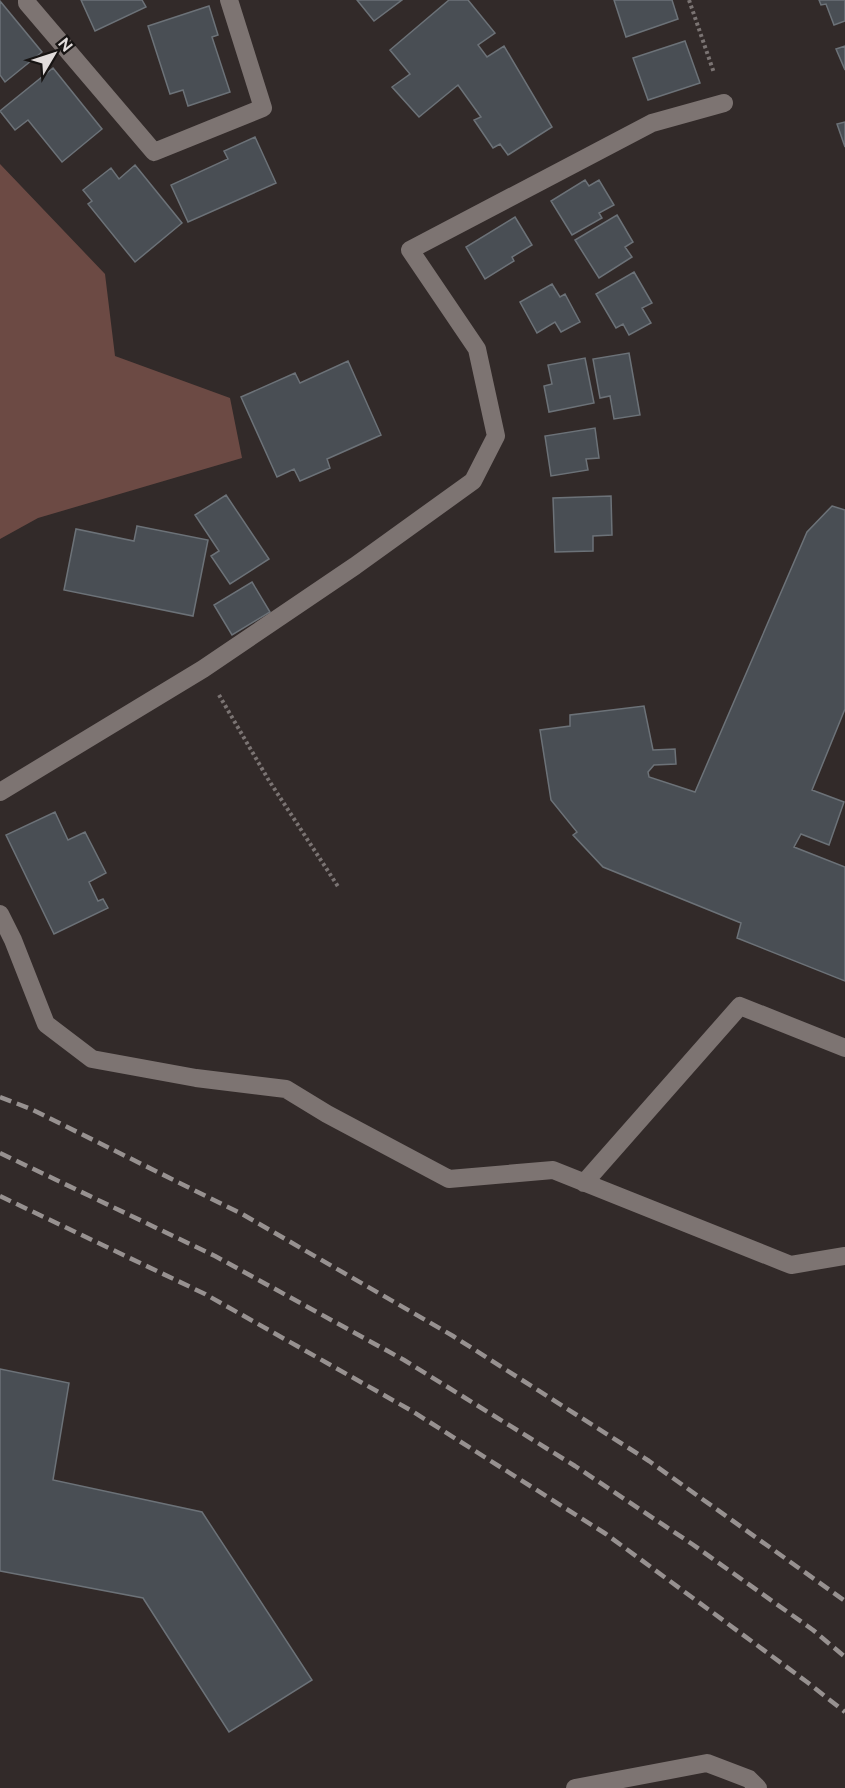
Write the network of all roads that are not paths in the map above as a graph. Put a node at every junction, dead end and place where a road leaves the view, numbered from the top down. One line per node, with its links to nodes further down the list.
1 (27, 0): 2 (street)
2 (229, 0)
3 (724, 103): 4 (street)
4 (0, 792)
5 (0, 914): 7 (street)
6 (845, 1048): 7 (street)
7 (584, 1182): 8 (street)
8 (845, 1256)
9 (575, 1788): 10 (street)
10 (758, 1788)

